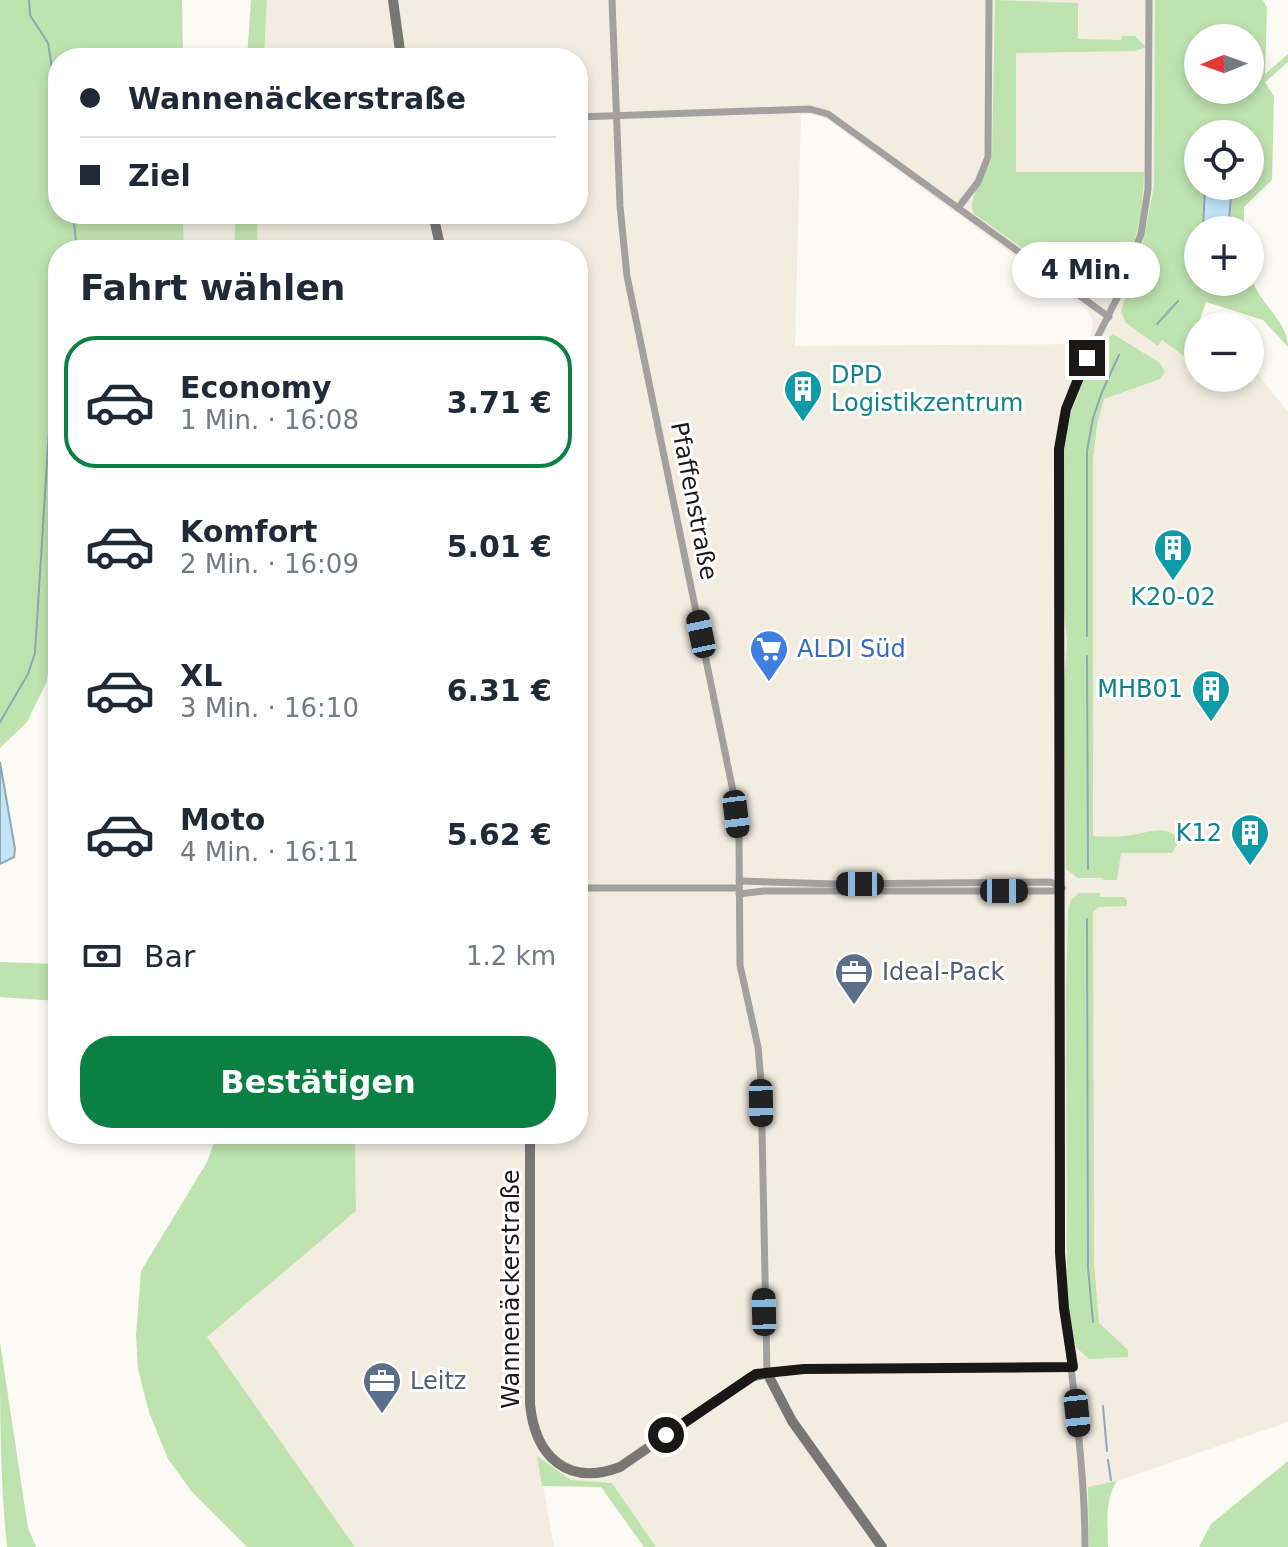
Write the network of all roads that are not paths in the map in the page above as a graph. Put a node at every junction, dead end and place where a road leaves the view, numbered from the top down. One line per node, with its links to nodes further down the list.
1 (393, 0): 5 (street)
2 (612, 0): 6 (street, Pfaffenstraße)
3 (989, 0): 8 (street)
4 (1149, 0): 9 (street)
5 (400, 48)
6 (615, 115): 7 (street); 8 (street); 11 (street, Pfaffenstraße)
7 (588, 116)
8 (958, 208): 9 (street)
9 (1109, 317): 12 (street)
10 (588, 888): 11 (street)
11 (739, 888): 12 (street); 15 (street, Pfaffenstraße)
12 (1062, 888): 14 (street)
13 (530, 1144): 15 (street, Wannenäckerstraße)
14 (1073, 1367): 15 (street, Wannenäckerstraße); 17 (street)
15 (767, 1373): 16 (street, Pfaffenstraße)
16 (882, 1547)
17 (1085, 1547)

